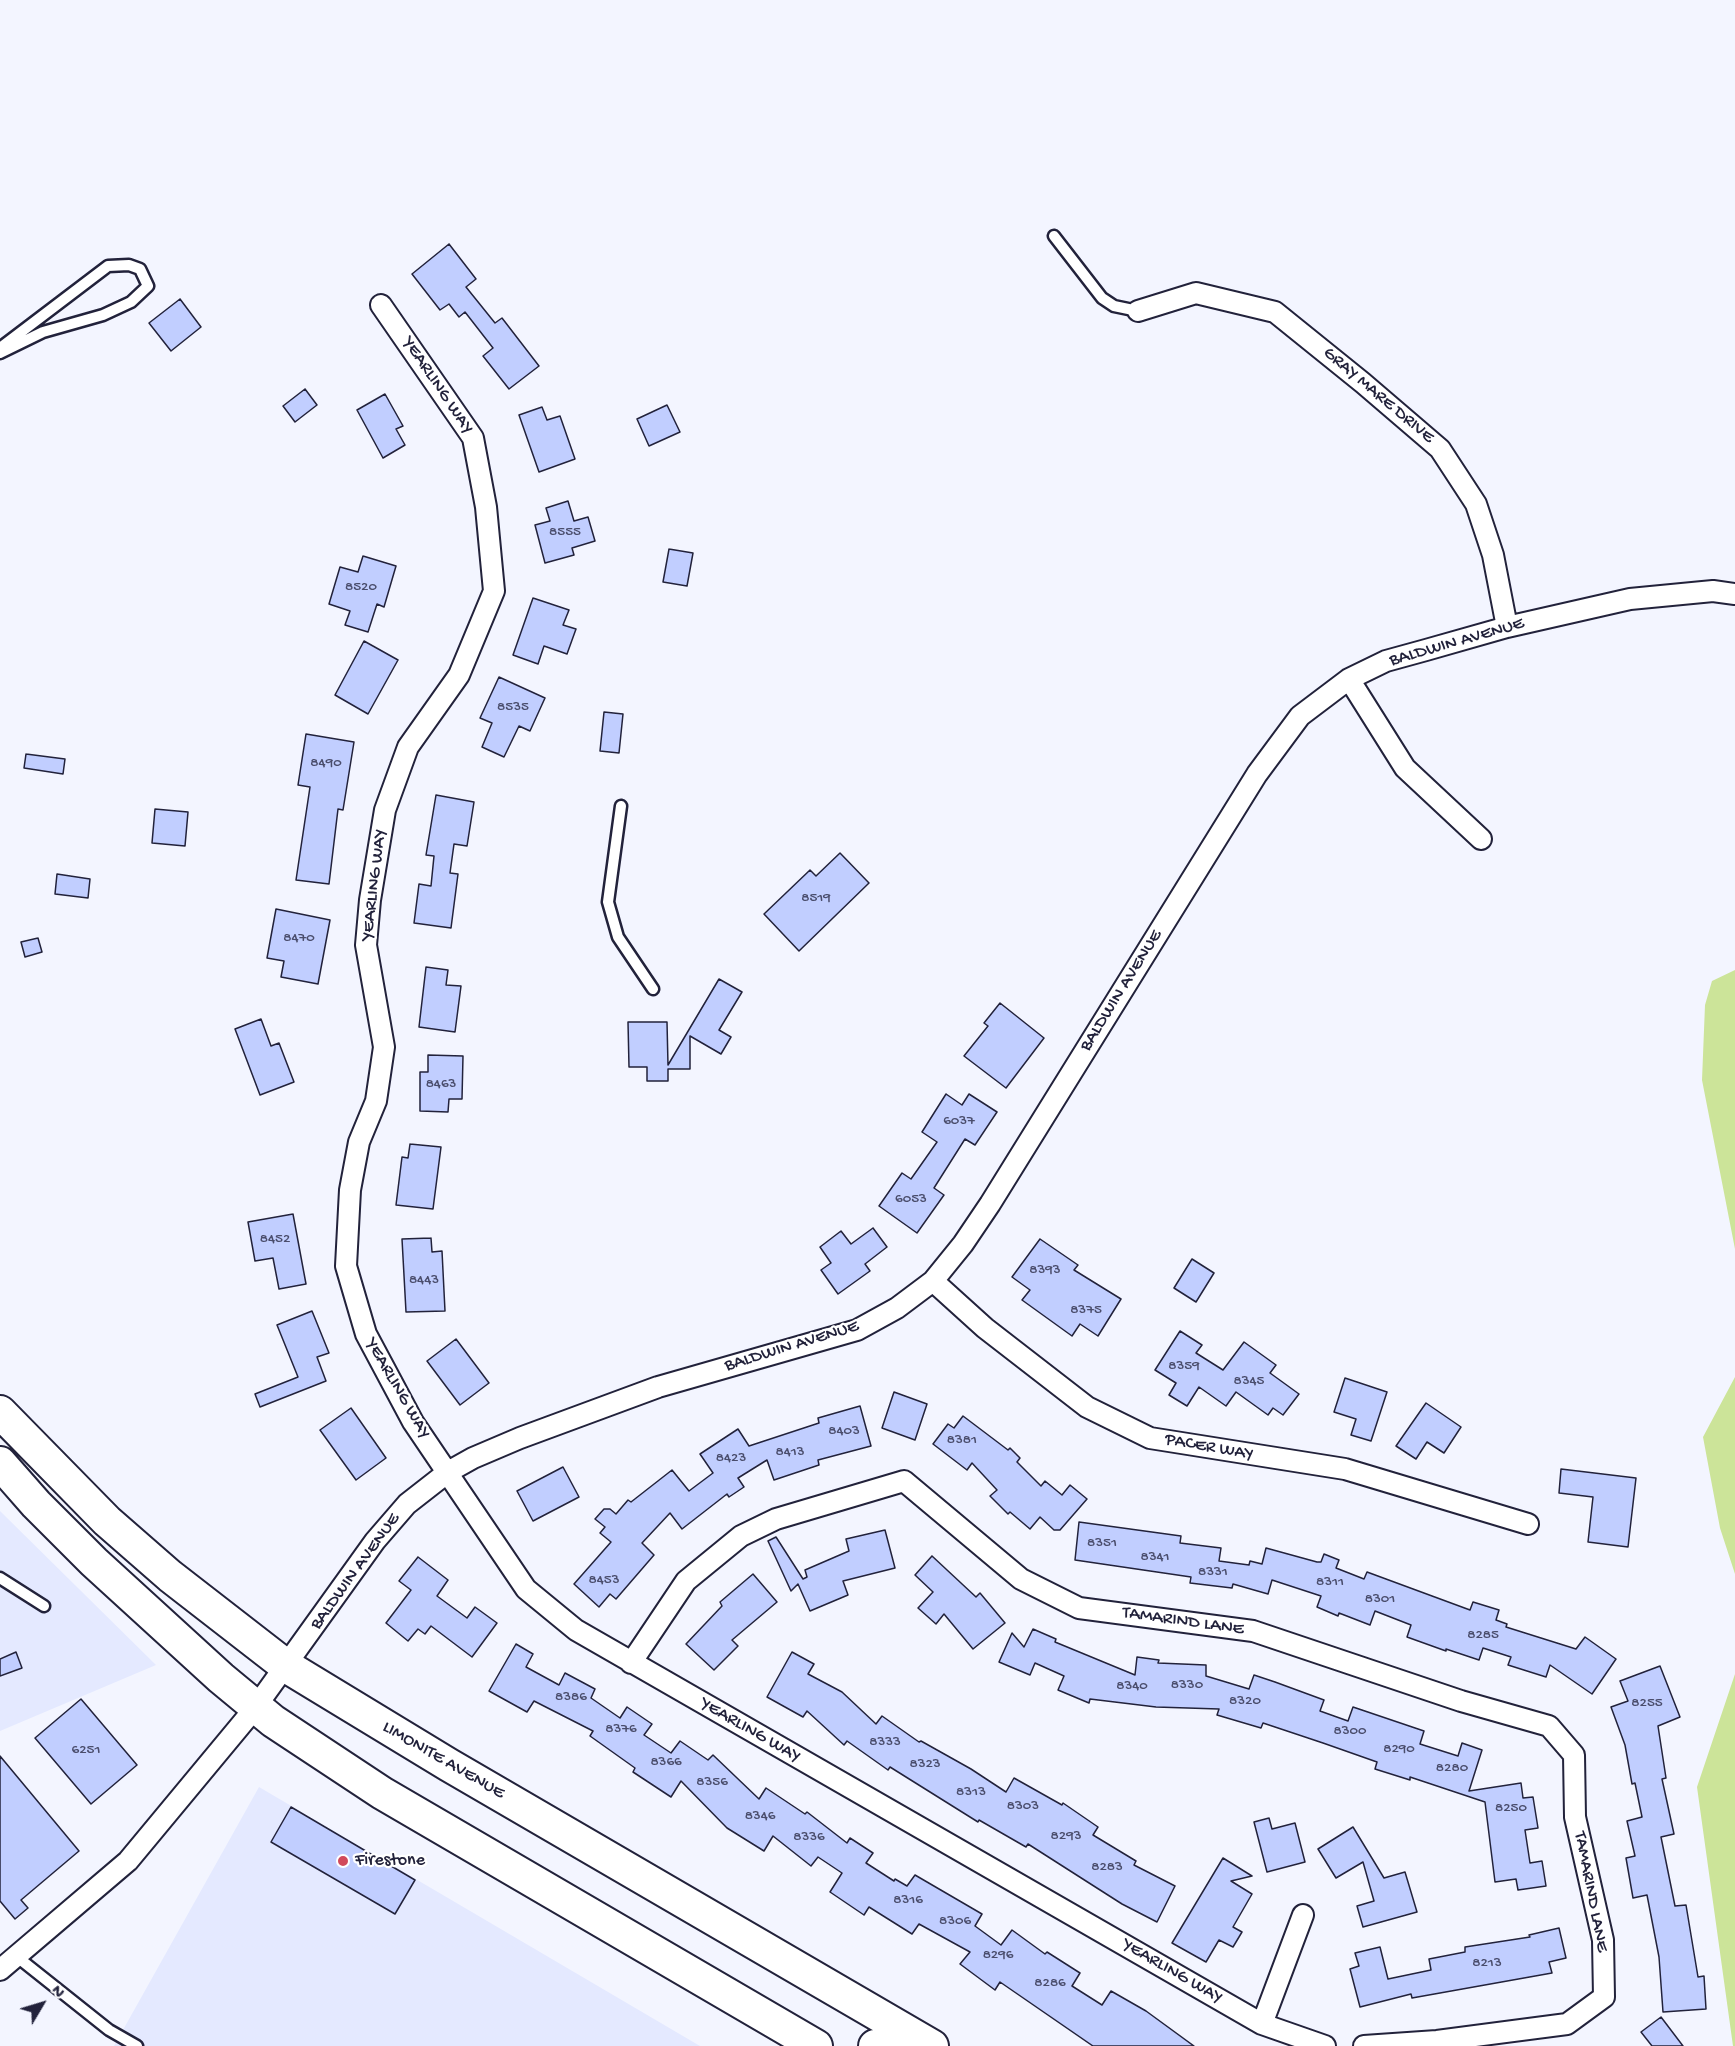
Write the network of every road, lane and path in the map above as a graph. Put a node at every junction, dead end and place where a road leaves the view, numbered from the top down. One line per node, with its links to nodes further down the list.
1 (1054, 236): 3 (lane)
2 (381, 305): 15 (street, YEARLING WAY)
3 (1138, 311): 7 (street, GRAY MARE DRIVE)
4 (0, 348): 5 (lane)
5 (0, 353)
6 (1735, 594): 7 (street, BALDWIN AVENUE)
7 (1507, 627): 8 (street, BALDWIN AVENUE)
8 (1349, 679): 10 (street); 12 (street, BALDWIN AVENUE)
9 (621, 806): 11 (lane)
10 (1481, 839)
11 (653, 989)
12 (933, 1281): 15 (street, BALDWIN AVENUE); 16 (street, PACER WAY)
13 (0, 1412): 20 (main road, LIMONITE AVENUE)
14 (0, 1463): 21 (main road)
15 (448, 1472): 19 (street, YEARLING WAY); 20 (street, BALDWIN AVENUE)
16 (1528, 1524)
17 (0, 1578): 18 (lane)
18 (44, 1606)
19 (631, 1663): 24 (street, YEARLING WAY); 25 (street, TAMARIND LANE)
20 (286, 1666): 21 (street, BALDWIN AVENUE); 30 (main road, LIMONITE AVENUE)
21 (255, 1708): 23 (street, BALDWIN AVENUE); 27 (main road)
22 (1303, 1915): 24 (street)
23 (6, 1962): 26 (lane)
24 (1262, 2024): 31 (street, YEARLING WAY)
25 (1437, 2044): 32 (street)
26 (137, 2046)
27 (816, 2046)
28 (875, 2046): 29 (main road)
29 (898, 2046)
30 (932, 2046)
31 (1324, 2046)
32 (1364, 2046)

